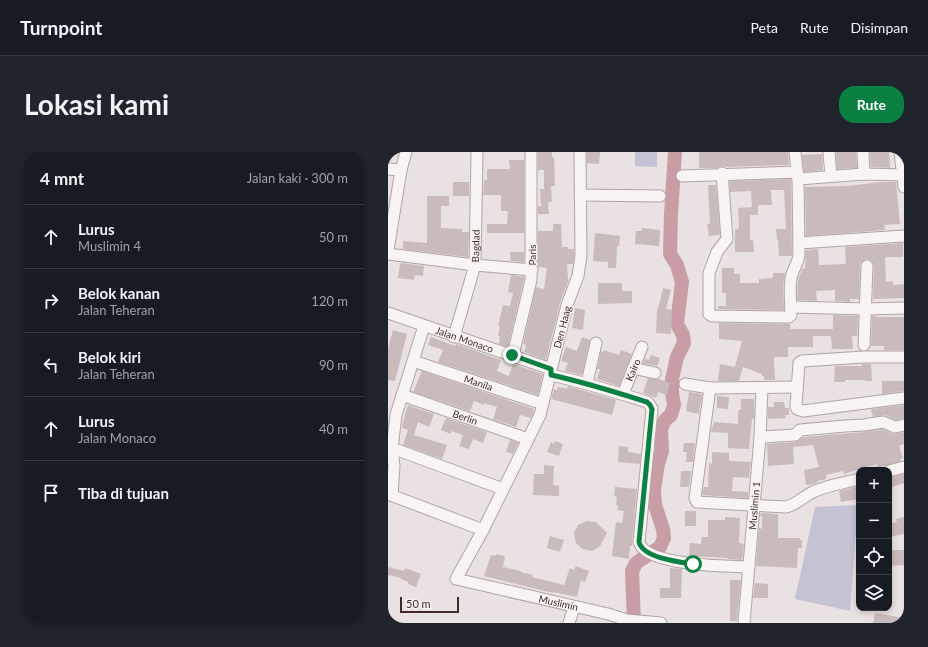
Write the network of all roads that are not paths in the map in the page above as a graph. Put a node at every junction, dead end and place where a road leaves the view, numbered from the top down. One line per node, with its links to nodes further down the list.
1 (406, 152): 10 (street)
2 (477, 152): 25 (street, Bagdad)
3 (531, 152): 27 (street, Paris)
4 (580, 152): 18 (street, Den Haag)
5 (795, 152): 13 (street)
6 (829, 152): 16 (street)
7 (863, 152): 12 (street)
8 (900, 152): 14 (street)
9 (388, 169): 10 (street)
10 (401, 170): 20 (street)
11 (722, 173): 13 (street); 15 (street); 28 (street)
12 (864, 174): 14 (street); 16 (street)
13 (798, 175): 16 (street); 22 (street)
14 (904, 175): 17 (street)
15 (682, 176)
16 (831, 176)
17 (904, 186)
18 (580, 195): 19 (street); 41 (street, Den Haag)
19 (660, 196)
20 (389, 231): 23 (street)
21 (904, 236): 22 (street)
22 (799, 243): 28 (street)
23 (388, 250)
24 (388, 254): 25 (street)
25 (475, 265): 27 (street); 33 (street, Bagdad)
26 (867, 266): 30 (street)
27 (532, 270): 37 (street, Paris)
28 (791, 307): 30 (street)
29 (904, 308): 30 (street)
30 (866, 309): 35 (street)
31 (388, 313): 32 (street, Jalan Monaco)
32 (424, 326): 33 (street, Jalan Monaco); 39 (street)
33 (454, 337): 37 (street, Jalan Monaco)
34 (596, 343): 43 (street)
35 (864, 345)
36 (642, 347): 40 (street, Kairo)
37 (512, 355): 41 (street, Jalan Monaco)
38 (904, 357): 45 (street)
39 (413, 361): 49 (street); 51 (street, Manila)
40 (633, 368): 42 (street); 48 (street, Kairo)
41 (551, 372): 43 (street, Jalan Monaco); 51 (street, Den Haag)
42 (655, 373)
43 (587, 383): 48 (street, Jalan Monaco)
44 (684, 384): 46 (street)
45 (797, 387): 47 (street); 50 (street)
46 (710, 388): 47 (street); 61 (street)
47 (762, 388): 53 (street, Muslimin 1)
48 (622, 394): 63 (street, Jalan Monaco)
49 (402, 395): 54 (street, Berlin); 55 (street)
50 (904, 398)
51 (543, 404): 54 (street, Den Haag)
52 (904, 425): 53 (street)
53 (760, 437): 61 (street, Muslimin 1)
54 (528, 439): 59 (street, Den Haag)
55 (392, 448): 59 (street); 60 (street)
56 (904, 467): 57 (street)
57 (892, 470)
58 (856, 480): 61 (street)
59 (503, 489): 62 (street, Den Haag)
60 (390, 495): 62 (street)
61 (754, 506): 63 (street, Muslimin 1)
62 (483, 530): 64 (street, Den Haag)
63 (749, 567): 68 (street, Muslimin 1)
64 (456, 579): 65 (street, Muslimin)
65 (574, 607): 66 (street, Muslimin); 67 (street)
66 (656, 622)
67 (569, 623)
68 (744, 623)

